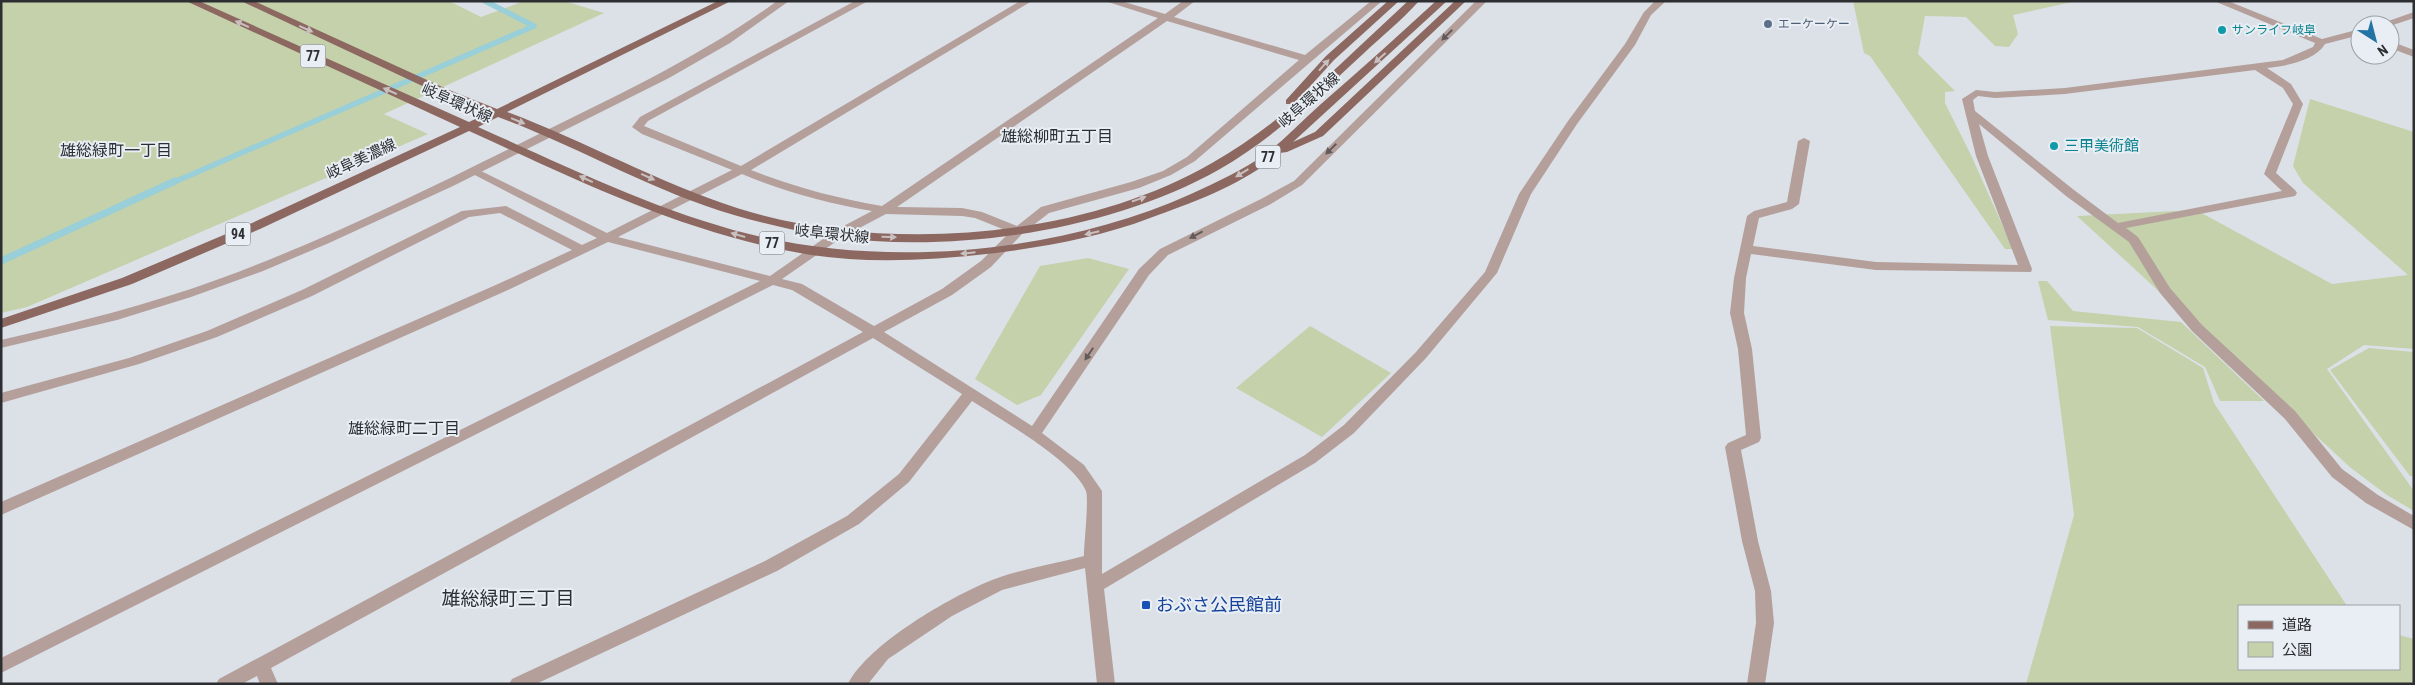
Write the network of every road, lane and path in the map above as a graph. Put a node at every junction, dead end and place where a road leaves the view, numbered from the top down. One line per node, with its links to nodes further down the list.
1 (191, 1): 28 (main road, 岐阜環状線 / 77, one-way to 1)
2 (246, 1): 26 (main road, 岐阜環状線 / 77, one-way to 26)
3 (726, 1): 26 (main road, 岐阜美濃線 / 94)
4 (784, 1): 33 (street)
5 (863, 1): 32 (street)
6 (1027, 1): 32 (street)
7 (1110, 1): 18 (street)
8 (1190, 1): 18 (street)
9 (1376, 1): 24 (street)
10 (1394, 1): 29 (main road, 77, one-way to 10)
11 (1414, 1): 29 (main road, 岐阜環状線 / 77)
12 (1442, 1): 31 (main road, 岐阜環状線 / 77, one-way to 31)
13 (1461, 1): 31 (main road, 77)
14 (1482, 1): 46 (street, one-way to 46)
15 (1661, 1): 50 (street)
16 (2219, 1): 21 (street)
17 (2414, 14): 19 (street)
18 (1166, 18): 24 (street); 34 (street)
19 (2400, 19)
20 (2350, 34): 21 (street)
21 (2320, 42): 25 (street)
22 (2400, 48): 23 (street)
23 (2414, 54)
24 (1307, 59): 36 (street)
25 (2256, 66): 27 (street); 35 (street)
26 (498, 112): 28 (main road, 岐阜美濃線 / 94); 29 (main road, 岐阜環状線 / 77, one-way to 29)
27 (1972, 113): 35 (street); 39 (street)
28 (468, 127): 31 (main road, 岐阜環状線 / 77, one-way to 28); 41 (main road, 岐阜美濃線 / 94)
29 (1256, 140)
30 (1804, 142): 39 (street)
31 (1270, 156)
32 (742, 170): 34 (street); 37 (street)
33 (473, 171): 37 (street); 43 (street)
34 (884, 210): 36 (street); 40 (street)
35 (2114, 227): 48 (street)
36 (1018, 231): 42 (street)
37 (607, 238): 38 (street); 40 (street)
38 (583, 250): 45 (street); 47 (street)
39 (1745, 250): 58 (street)
40 (770, 281): 42 (street); 52 (street)
41 (1, 324)
42 (874, 332): 44 (street); 51 (street)
43 (1, 344)
44 (969, 395): 46 (street); 55 (street)
45 (1, 398)
46 (1034, 434): 49 (street)
47 (1, 509)
48 (2414, 524)
49 (1092, 560): 50 (street); 56 (street)
50 (1096, 586): 57 (street)
51 (260, 664): 53 (street); 54 (street)
52 (1, 666)
53 (225, 684)
54 (269, 684)
55 (518, 684)
56 (857, 684)
57 (1106, 684)
58 (1756, 684)

